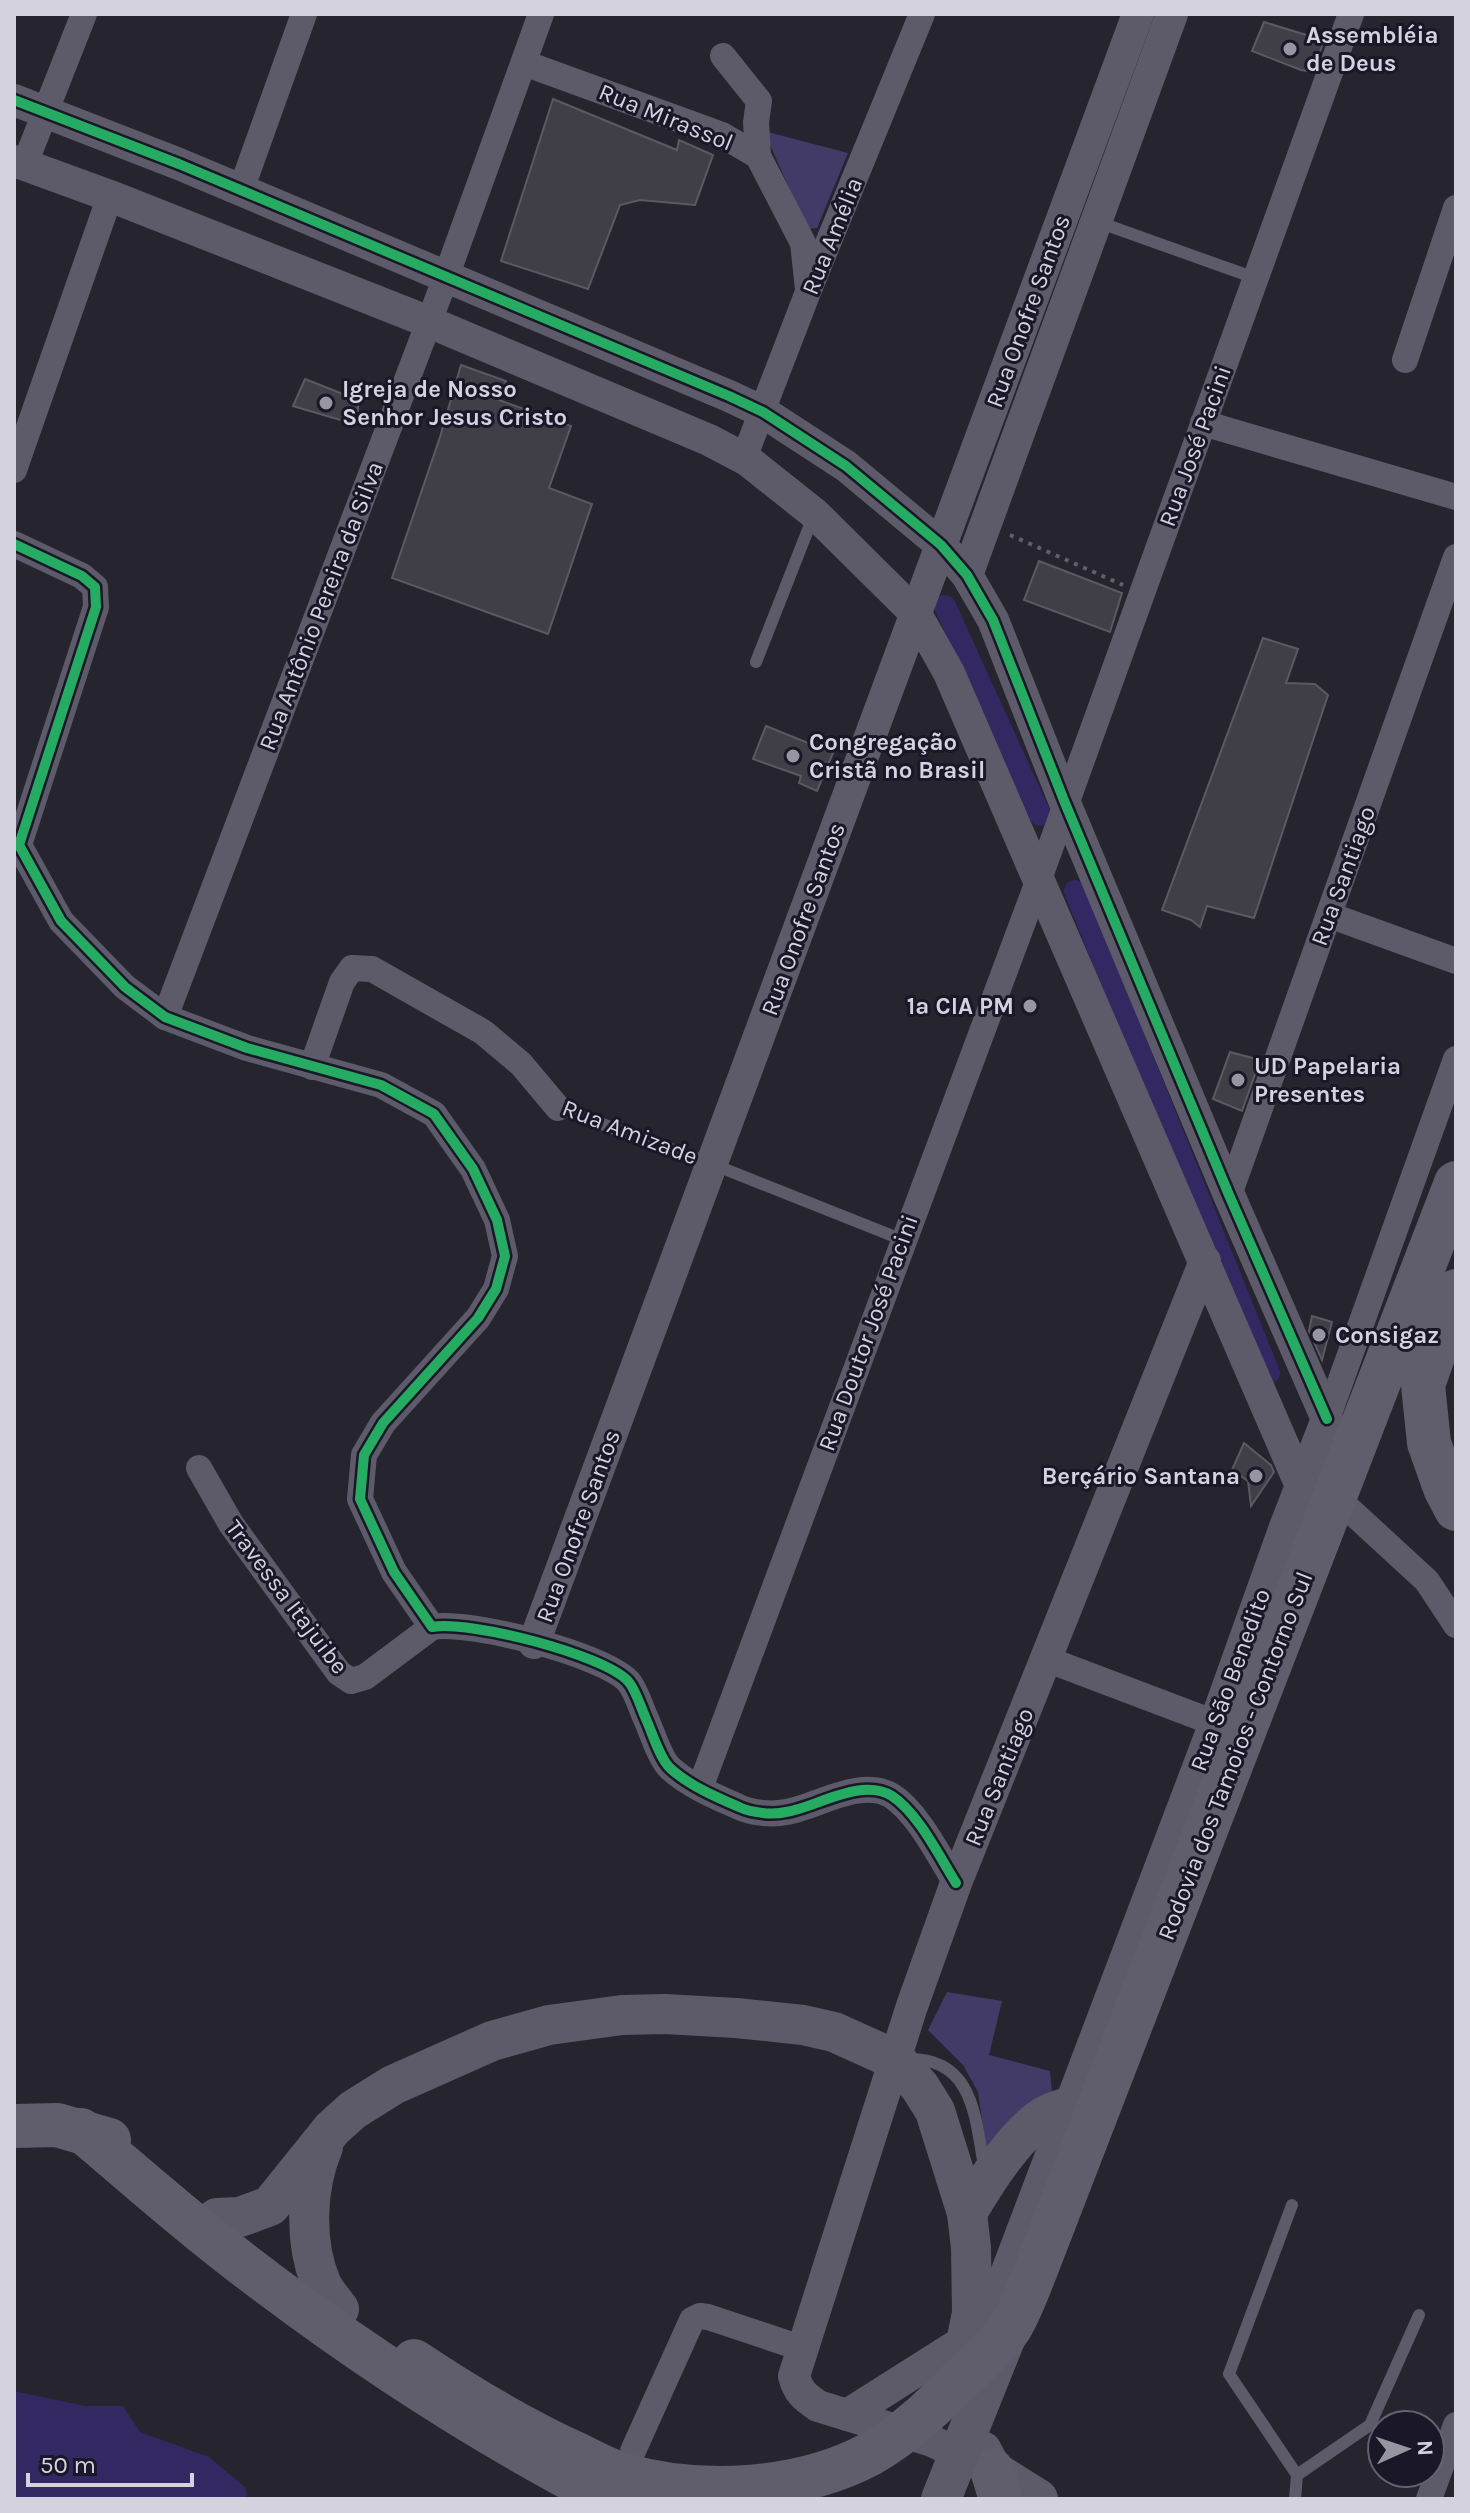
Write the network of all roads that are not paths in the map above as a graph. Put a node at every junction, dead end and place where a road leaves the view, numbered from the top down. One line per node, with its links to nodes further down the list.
1 (84, 14): 11 (street)
2 (304, 14): 14 (street)
3 (541, 14): 9 (street, Rua Antônio Pereira da Silva)
4 (922, 14): 20 (street, Rua Amélia)
5 (1138, 14): 30 (street, Rua Onofre Santos)
6 (1172, 14): 17 (street, Rua Onofre Santos)
7 (1351, 14): 19 (street, Rua José Pacini)
8 (723, 56): 12 (street)
9 (524, 63): 12 (street, Rua Mirassol); 18 (street, Rua Antônio Pereira da Silva)
10 (14, 100): 11 (street)
11 (47, 114): 13 (street); 14 (street)
12 (758, 156): 20 (street, Rua Mirassol)
13 (19, 164): 15 (street)
14 (241, 190): 18 (street)
15 (110, 196): 21 (street); 26 (street)
16 (1456, 208): 22 (street)
17 (1095, 221): 19 (lane); 32 (street, Rua Onofre Santos)
18 (446, 277): 21 (street, Rua Antônio Pereira da Silva); 23 (street)
19 (1255, 278): 24 (street, Rua José Pacini)
20 (808, 292): 23 (street, Rua Amélia)
21 (429, 322): 25 (street); 39 (street, Rua Antônio Pereira da Silva)
22 (1405, 360)
23 (763, 412): 25 (street, Rua Amélia); 30 (street)
24 (1203, 423): 27 (street); 35 (street, Rua José Pacini)
25 (744, 458): 28 (street)
26 (14, 470)
27 (1456, 497)
28 (815, 514): 33 (street); 34 (lane)
29 (14, 544): 39 (street)
30 (941, 545): 32 (street); 33 (street, Rua Onofre Santos)
31 (1456, 557): 37 (street, Rua Santiago)
32 (967, 575): 35 (street)
33 (916, 614): 36 (street); 43 (street, Rua Onofre Santos)
34 (756, 662)
35 (1065, 803): 36 (street, Rua José Pacini); 45 (street)
36 (1039, 879): 46 (street, Rua Doutor José Pacini); 47 (street)
37 (1329, 915): 38 (street); 45 (street, Rua Santiago)
38 (1456, 961)
39 (165, 1017): 41 (street)
40 (1456, 1059): 49 (street, Rua São Benedito)
41 (312, 1067): 42 (street, Rua Amizade); 54 (street)
42 (558, 1108): 43 (lane, Rua Amizade)
43 (712, 1164): 46 (lane, Rua Amizade); 55 (street, Rua Onofre Santos)
44 (1456, 1183): 70 (highway, Rodovia dos Tamoios - Contorno Sul, bridge)
45 (1229, 1195): 49 (street)
46 (903, 1240): 58 (street, Rua Doutor José Pacini)
47 (1205, 1261): 51 (street); 56 (street, Rua Santiago)
48 (1456, 1291): 52 (highway)
49 (1327, 1419): 51 (street, Rua São Benedito)
50 (199, 1468): 54 (street, Travessa Itajuibe)
51 (1304, 1478): 53 (street); 57 (street, Rua São Benedito)
52 (1456, 1509)
53 (1456, 1625)
54 (432, 1627): 55 (street)
55 (534, 1643): 58 (street)
56 (1046, 1659): 57 (street); 59 (street, Rua Santiago)
57 (1215, 1723): 61 (street, Rua São Benedito)
58 (700, 1788): 59 (street)
59 (956, 1883): 60 (street, Rua Santiago)
60 (896, 2060): 63 (main road); 65 (main road); 72 (street, Rua Santiago)
61 (1071, 2106): 65 (main road); 71 (street, Rua São Benedito)
62 (14, 2126): 64 (highway, Rodovia dos Tamoios - Contorno Sul)
63 (332, 2129): 67 (main road); 68 (main road)
64 (81, 2130): 67 (highway, Rodovia dos Tamoios - Contorno Sul); 78 (highway)
65 (976, 2197): 71 (main road)
66 (1292, 2205): 76 (lane)
67 (217, 2218): 68 (highway, Rodovia dos Tamoios - Contorno Sul)
68 (339, 2309): 70 (highway, Rodovia dos Tamoios - Contorno Sul, bridge)
69 (1419, 2315): 76 (lane)
70 (1009, 2328): 79 (main road, Rodovia dos Tamoios - Contorno Sul, bridge)
71 (967, 2339): 73 (street, Rua São Benedito); 77 (main road)
72 (804, 2349): 73 (street, Rua Santiago); 75 (street)
73 (847, 2415): 77 (street)
74 (1456, 2425): 82 (street)
75 (633, 2451)
76 (1297, 2475): 81 (lane)
77 (996, 2484): 80 (main road)
78 (609, 2499)
79 (941, 2499)
80 (1038, 2499)
81 (1295, 2499)
82 (1429, 2499)

